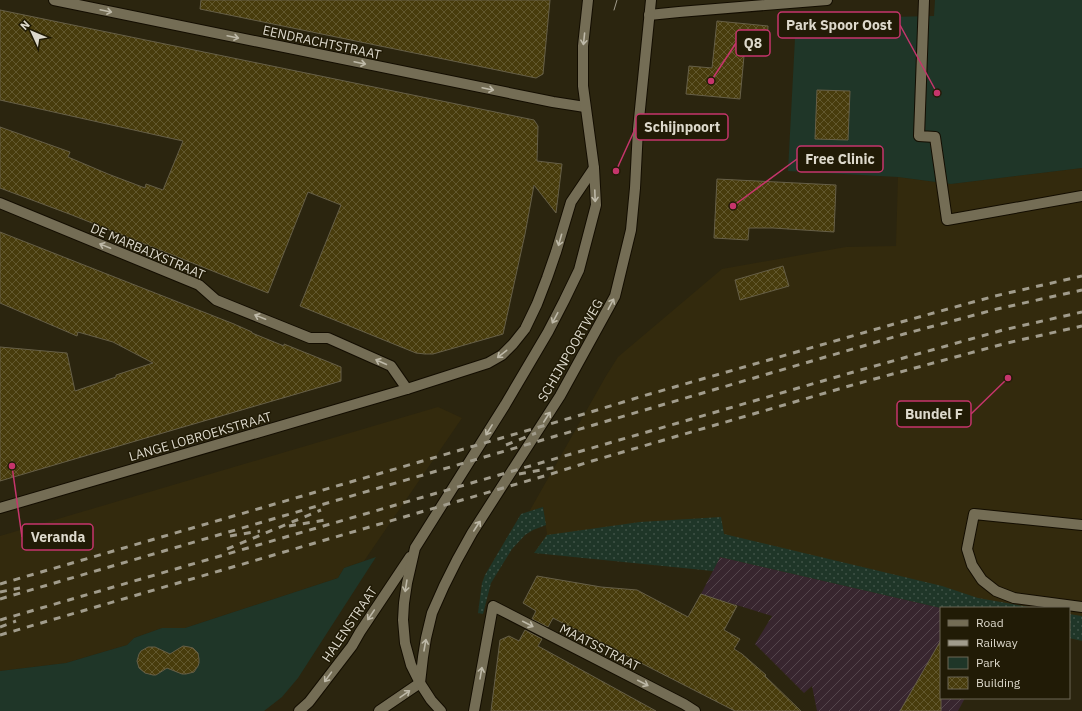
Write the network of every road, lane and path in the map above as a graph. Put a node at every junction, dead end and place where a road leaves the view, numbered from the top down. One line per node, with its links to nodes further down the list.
1 (54, 0): 7 (street, EENDRACHTSTRAAT, one-way to 7)
2 (588, 0): 7 (street, one-way to 7)
3 (651, 0): 6 (street, SCHIJNPOORTWEG)
4 (827, 0): 6 (street)
5 (924, 0): 9 (street)
6 (649, 15): 16 (street, SCHIJNPOORTWEG, one-way to 6)
7 (585, 107): 8 (street)
8 (594, 168): 11 (street, one-way to 11); 14 (street, one-way to 14)
9 (1082, 196)
10 (0, 203): 11 (street, DE MARBAIXSTRAAT, one-way to 10)
11 (407, 389): 12 (street, LANGE LOBROEKSTRAAT)
12 (0, 508)
13 (1082, 525): 15 (street)
14 (415, 548): 16 (street, one-way to 16); 17 (street, HALENSTRAAT, one-way to 17)
15 (1082, 607)
16 (420, 684): 18 (street, one-way to 16); 19 (street)
17 (299, 711)
18 (379, 711)
19 (441, 711)
20 (474, 711): 21 (street, MAATSSTRAAT, one-way to 21)
21 (695, 711)

